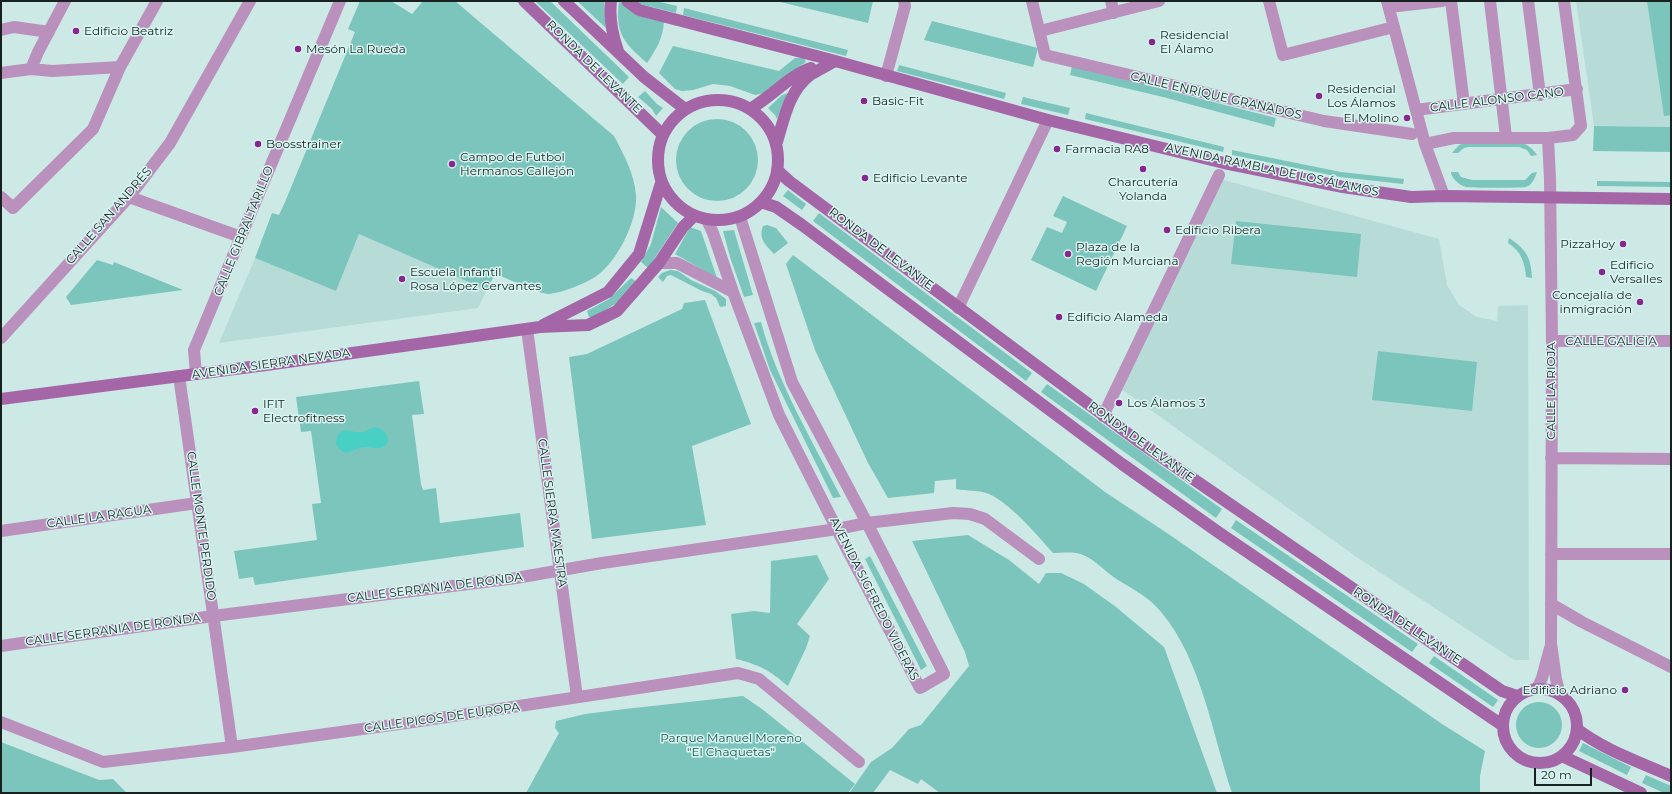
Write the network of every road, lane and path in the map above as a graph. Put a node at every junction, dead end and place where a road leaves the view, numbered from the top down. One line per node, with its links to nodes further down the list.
1 (66, 1): 25 (street)
2 (157, 1): 28 (street)
3 (250, 1): 51 (street, CALLE SAN ANDRÉS)
4 (340, 1): 58 (street, CALLE GIBRALTARILLO)
5 (524, 1): 41 (main road, RONDA DE LEVANTE)
6 (564, 1): 26 (main road)
7 (611, 1): 26 (main road)
8 (627, 1): 27 (main road, AVENIDA RAMBLA DE LOS ÁLAMOS)
9 (904, 1): 31 (street)
10 (1032, 1): 24 (street)
11 (1111, 1): 21 (street)
12 (1160, 1): 21 (street)
13 (1269, 1): 22 (street)
14 (1442, 1): 19 (street)
15 (1451, 1): 35 (street)
16 (1490, 1): 34 (street)
17 (1528, 1): 33 (street)
18 (1564, 1): 32 (street)
19 (1425, 2): 20 (street)
20 (1388, 4): 22 (street)
21 (1114, 13): 24 (street)
22 (1394, 27): 38 (street)
23 (1, 30): 25 (street)
24 (1040, 31): 40 (street, CALLE ENRIQUE GRANADOS)
25 (49, 32): 29 (street)
26 (620, 54): 36 (main road)
27 (835, 61): 31 (main road, AVENIDA RAMBLA DE LOS ÁLAMOS); 37 (main road); 45 (main road)
28 (120, 67): 29 (street); 49 (street)
29 (31, 70): 30 (street)
30 (1, 73)
31 (886, 76): 39 (main road, AVENIDA RAMBLA DE LOS ÁLAMOS)
32 (1577, 89): 33 (street, CALLE ALONSO CANO); 43 (street)
33 (1540, 95): 34 (street, CALLE ALONSO CANO)
34 (1501, 99): 35 (street, CALLE ALONSO CANO); 42 (street)
35 (1464, 104): 38 (street, CALLE ALONSO CANO)
36 (685, 109): 37 (main road); 41 (main road)
37 (750, 109): 45 (main road)
38 (1416, 110): 44 (street)
39 (1048, 120): 50 (main road, AVENIDA RAMBLA DE LOS ÁLAMOS); 61 (street)
40 (1412, 134)
41 (663, 135): 48 (main road)
42 (1506, 137): 43 (street); 44 (street)
43 (1548, 138): 52 (street, CALLE LA RIOJA)
44 (1425, 144): 50 (street)
45 (776, 145): 46 (main road)
46 (777, 170): 54 (main road); 61 (main road, RONDA DE LEVANTE)
47 (1219, 175): 70 (street)
48 (661, 183): 55 (main road); 62 (main road, AVENIDA SIERRA NEVADA)
49 (1, 196)
50 (1444, 196): 52 (main road, AVENIDA RAMBLA DE LOS ÁLAMOS)
51 (129, 197): 58 (street); 64 (street, CALLE SAN ANDRÉS)
52 (1550, 198): 53 (main road, AVENIDA RAMBLA DE LOS ÁLAMOS); 65 (street, CALLE LA RIOJA)
53 (1671, 199)
54 (761, 202): 56 (main road); 91 (main road)
55 (694, 216): 57 (main road); 59 (main road, AVENIDA SIERRA NEVADA)
56 (740, 217): 57 (main road); 74 (street, AVENIDA SIGFREDO VIDERAS)
57 (707, 220): 60 (street, AVENIDA SIGFREDO VIDERAS)
58 (241, 238): 67 (street, CALLE GIBRALTARILLO)
59 (659, 263): 60 (street); 62 (main road, AVENIDA SIERRA NEVADA)
60 (733, 292): 75 (street, AVENIDA SIGFREDO VIDERAS)
61 (958, 308): 70 (main road, RONDA DE LEVANTE)
62 (540, 327): 63 (main road, AVENIDA SIERRA NEVADA)
63 (527, 329): 67 (main road, AVENIDA SIERRA NEVADA); 80 (street, CALLE SIERRA MAESTRA)
64 (1, 338)
65 (1552, 341): 66 (street, CALLE GALICIA); 71 (street, CALLE LA RIOJA)
66 (1671, 341)
67 (196, 374): 68 (main road, AVENIDA SIERRA NEVADA)
68 (179, 376): 69 (main road, AVENIDA SIERRA NEVADA); 73 (street, CALLE MONTE PERDIDO)
69 (1, 399)
70 (1103, 416): 88 (main road, RONDA DE LEVANTE)
71 (1551, 458): 72 (street); 77 (street, CALLE LA RIOJA)
72 (1671, 459)
73 (197, 504): 76 (street, CALLE LA RAGUA); 82 (street, CALLE MONTE PERDIDO)
74 (867, 523): 75 (street, CALLE SERRANIA DE RONDA); 75 (street, AVENIDA SIGFREDO VIDERAS); 79 (street, CALLE SERRANIA DE RONDA)
75 (837, 529): 80 (street, CALLE SERRANIA DE RONDA)
76 (1, 531)
77 (1551, 554): 78 (street); 81 (street, CALLE LA RIOJA)
78 (1671, 554)
79 (1038, 559)
80 (560, 571): 82 (street, CALLE SERRANIA DE RONDA); 89 (street, CALLE SIERRA MAESTRA)
81 (1551, 604): 83 (street, CALLE LA RIOJA); 85 (street)
82 (213, 616): 84 (street, CALLE SERRANIA DE RONDA); 93 (street, CALLE MONTE PERDIDO)
83 (1551, 644): 86 (street, CALLE LA RIOJA); 87 (street, CALLE LA RIOJA)
84 (1, 646)
85 (1671, 667)
86 (1537, 688): 87 (main road); 88 (main road)
87 (1560, 695): 92 (main road)
88 (1517, 696): 91 (main road)
89 (577, 697): 93 (street, CALLE PICOS DE EUROPA); 95 (street, CALLE PICOS DE EUROPA)
90 (1, 722): 93 (street, CALLE PICOS DE EUROPA)
91 (1502, 725): 94 (main road)
92 (1577, 729): 94 (main road); 96 (main road)
93 (232, 747)
94 (1562, 756): 97 (main road)
95 (859, 762)
96 (1671, 776)
97 (1641, 793)

